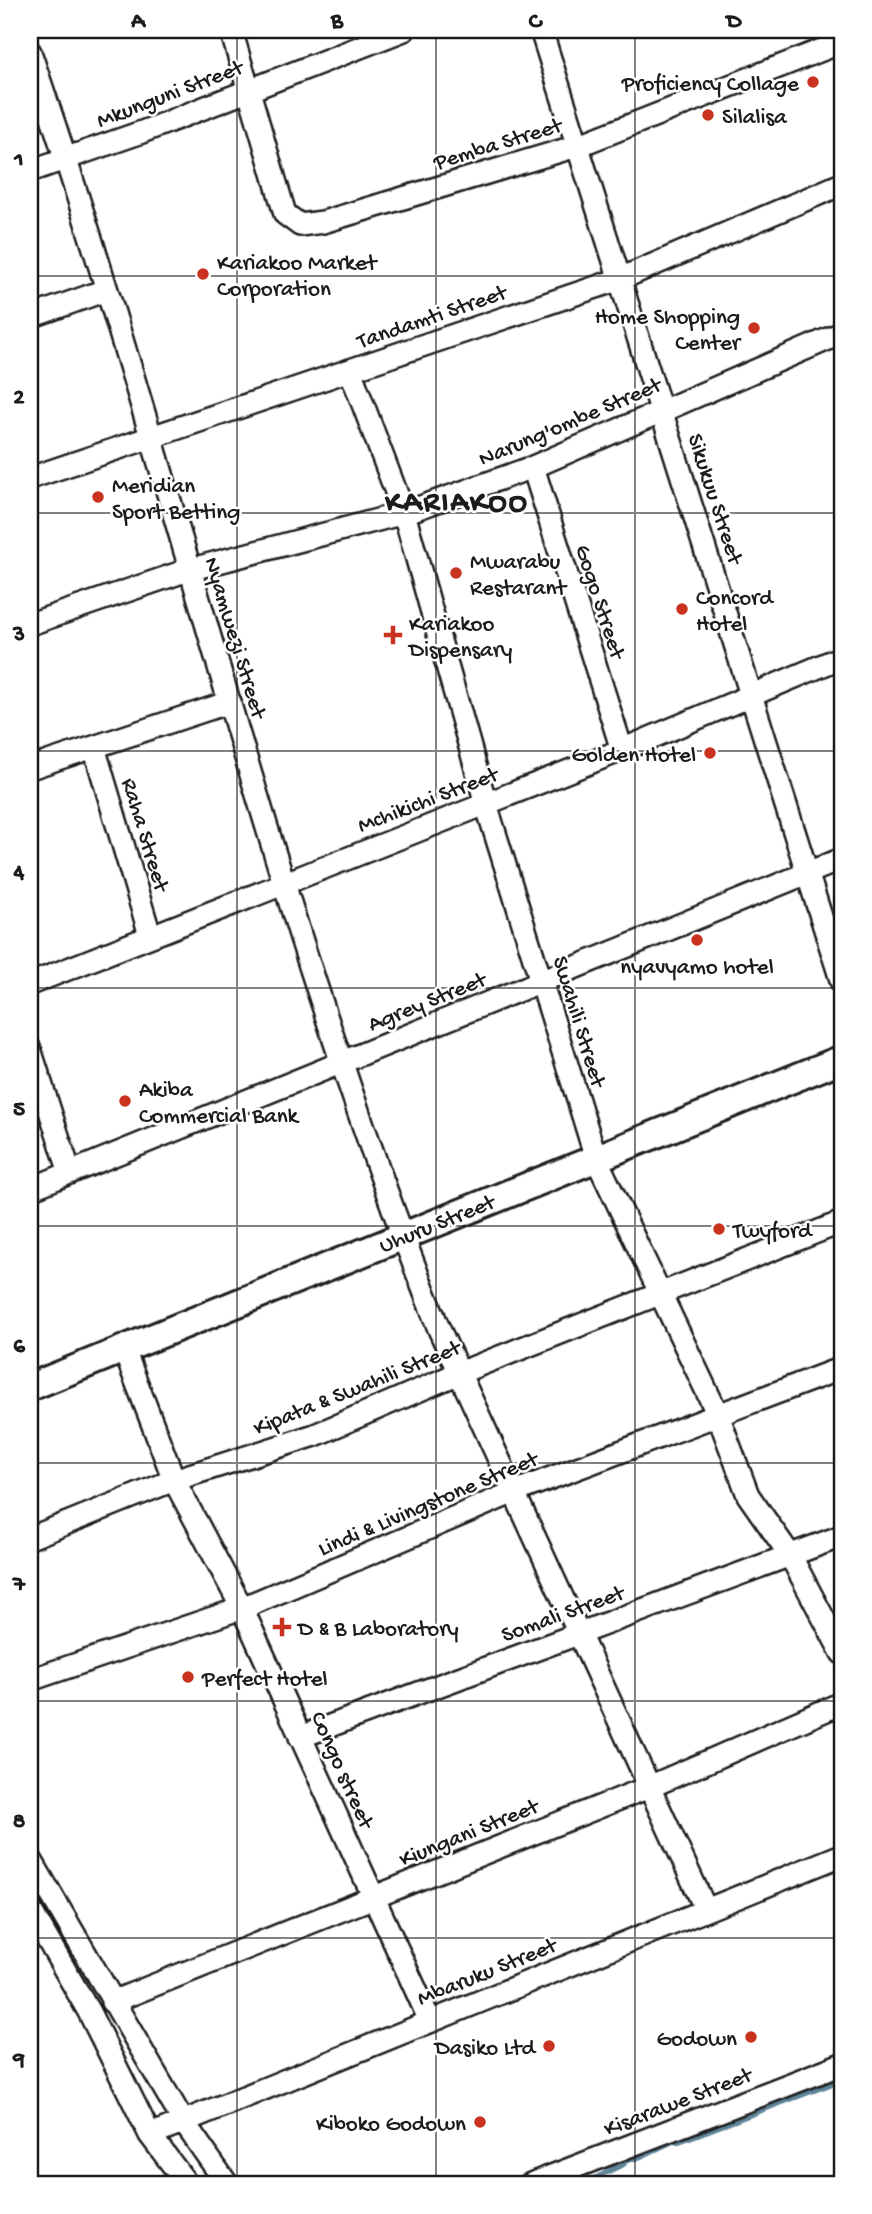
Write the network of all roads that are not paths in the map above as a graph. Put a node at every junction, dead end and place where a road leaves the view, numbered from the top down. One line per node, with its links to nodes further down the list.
1 (231, 30): 6 (street)
2 (401, 30): 6 (street, Mkunguni Street)
3 (541, 30): 7 (street, Sikukuu Street)
4 (842, 42): 7 (street, Pemba Street)
5 (30, 52): 8 (street, Nyamwezi Street)
6 (250, 89): 7 (street, Pemba Street); 8 (street, Mkunguni Street)
7 (577, 146): 11 (street, Sikukuu Street)
8 (66, 159): 9 (street, Mkunguni Street); 12 (street, Nyamwezi Street)
9 (30, 171)
10 (842, 184): 11 (street, Tandamti Street)
11 (620, 279): 15 (street, Tandamti Street); 16 (street, Sikukuu Street)
12 (106, 290): 13 (street); 17 (street, Nyamwezi Street)
13 (30, 317)
14 (842, 333): 16 (street, Narung'ombe Street)
15 (350, 370): 17 (street, Tandamti Street); 20 (street, Swahili Street)
16 (662, 410): 18 (street, Narung'ombe Street); 24 (street, Sikukuu Street)
17 (151, 436): 19 (street, Tandamti Street); 21 (street, Nyamwezi Street)
18 (533, 467): 20 (street, Narung'ombe Street); 27 (street, Gogo Street)
19 (30, 478)
20 (404, 513): 21 (street, Narung'ombe Street); 29 (street, Swahili Street)
21 (188, 570): 22 (street, Narung'ombe Street); 25 (street, Nyamwezi Street)
22 (30, 624)
23 (842, 657): 24 (street, Mchikichi Street)
24 (751, 693): 27 (street, Mchikichi Street); 31 (street, Sikukuu Street)
25 (230, 702): 26 (street); 32 (street, Nyamwezi Street)
26 (94, 747): 28 (street); 33 (street, Raha Street)
27 (622, 750): 29 (street, Mchikichi Street)
28 (30, 768)
29 (486, 804): 32 (street, Mchikichi Street); 34 (street, Swahili Street)
30 (842, 859): 31 (street, Agrey Street)
31 (808, 873): 34 (street, Agrey Street); 35 (street, Sikukuu Street)
32 (285, 881): 33 (street, Mchikichi Street); 39 (street, Nyamwezi Street)
33 (150, 935): 36 (street, Mchikichi Street)
34 (541, 981): 39 (street, Agrey Street); 40 (street, Swahili Street)
35 (842, 983)
36 (30, 984)
37 (30, 1049): 41 (street)
38 (842, 1059): 40 (main road, Uhuru Street)
39 (342, 1062): 41 (street, Agrey Street); 44 (street, Nyamwezi Street)
40 (596, 1158): 44 (main road, Uhuru Street); 45 (street, Swahili Street)
41 (70, 1173): 42 (street, Agrey Street)
42 (30, 1189)
43 (842, 1223): 45 (street, Kipata & Swahili Street)
44 (401, 1236): 46 (main road, Uhuru Street); 48 (street, Nyamwezi Street)
45 (660, 1293): 48 (street, Kipata & Swahili Street); 50 (street, Swahili Street)
46 (123, 1347): 49 (main road, Uhuru Street); 51 (street, Congo street)
47 (842, 1368): 50 (street, Lindi & Livingstone Street)
48 (459, 1373): 51 (street, Kipata & Swahili Street); 52 (street, Nyamwezi Street)
49 (30, 1387)
50 (718, 1415): 52 (street, Lindi & Livingstone Street); 55 (street, Swahili Street)
51 (174, 1480): 54 (street, Kipata & Swahili Street); 56 (street, Congo street)
52 (514, 1492): 56 (street, Lindi & Livingstone Street); 57 (street, Nyamwezi Street)
53 (842, 1536): 55 (street, Somali Street)
54 (30, 1538)
55 (790, 1555): 57 (street, Somali Street); 58 (street, Swahili Street)
56 (242, 1608): 59 (street, Lindi & Livingstone Street); 61 (street, Congo street)
57 (579, 1634): 61 (street, Somali Street); 62 (street, Nyamwezi Street)
58 (842, 1653)
59 (30, 1679)
60 (842, 1703): 62 (street, Kiungani Street)
61 (300, 1737): 65 (street, Congo street)
62 (649, 1787): 65 (street, Kiungani Street); 67 (street, Nyamwezi Street)
63 (842, 1856): 67 (street, Mbaruku Street)
64 (30, 1858): 68 (street)
65 (373, 1897): 68 (street, Kiungani Street); 69 (street, Congo street)
66 (30, 1909): 72 (street)
67 (706, 1910): 69 (street, Mbaruku Street)
68 (112, 2002): 71 (street)
69 (430, 2021): 71 (street, Mbaruku Street)
70 (842, 2064): 75 (street, Kisarawe Street)
71 (183, 2121): 72 (street, Mbaruku Street); 74 (street)
72 (150, 2135): 73 (street)
73 (187, 2184)
74 (227, 2184)
75 (531, 2184)

